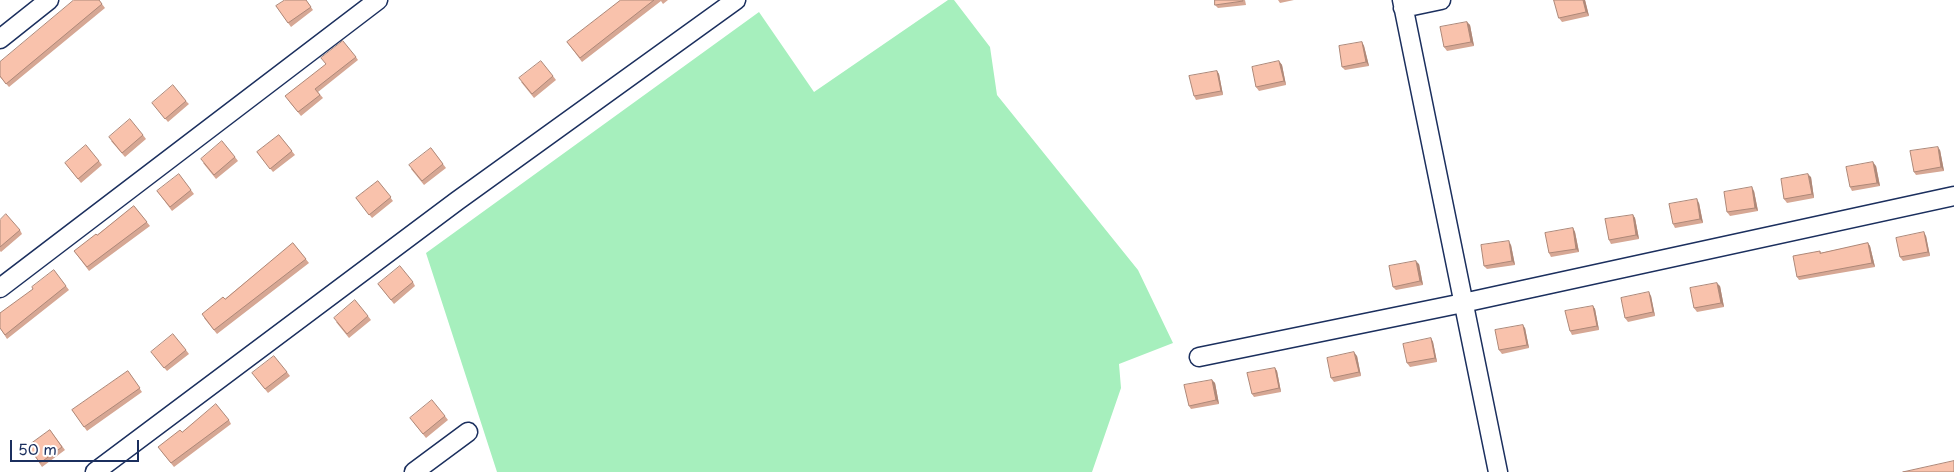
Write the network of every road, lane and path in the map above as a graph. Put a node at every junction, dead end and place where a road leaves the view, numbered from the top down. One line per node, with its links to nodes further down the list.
1 (49, 0): 6 (street)
2 (378, 0): 8 (street)
3 (736, 0): 12 (street)
4 (1442, 0): 5 (street)
5 (1402, 4): 9 (street)
6 (0, 39)
7 (1954, 196): 9 (street)
8 (0, 288)
9 (1464, 303): 10 (street); 14 (street)
10 (1199, 357)
11 (468, 432): 13 (street)
12 (95, 472)
13 (414, 472)
14 (1498, 472)

